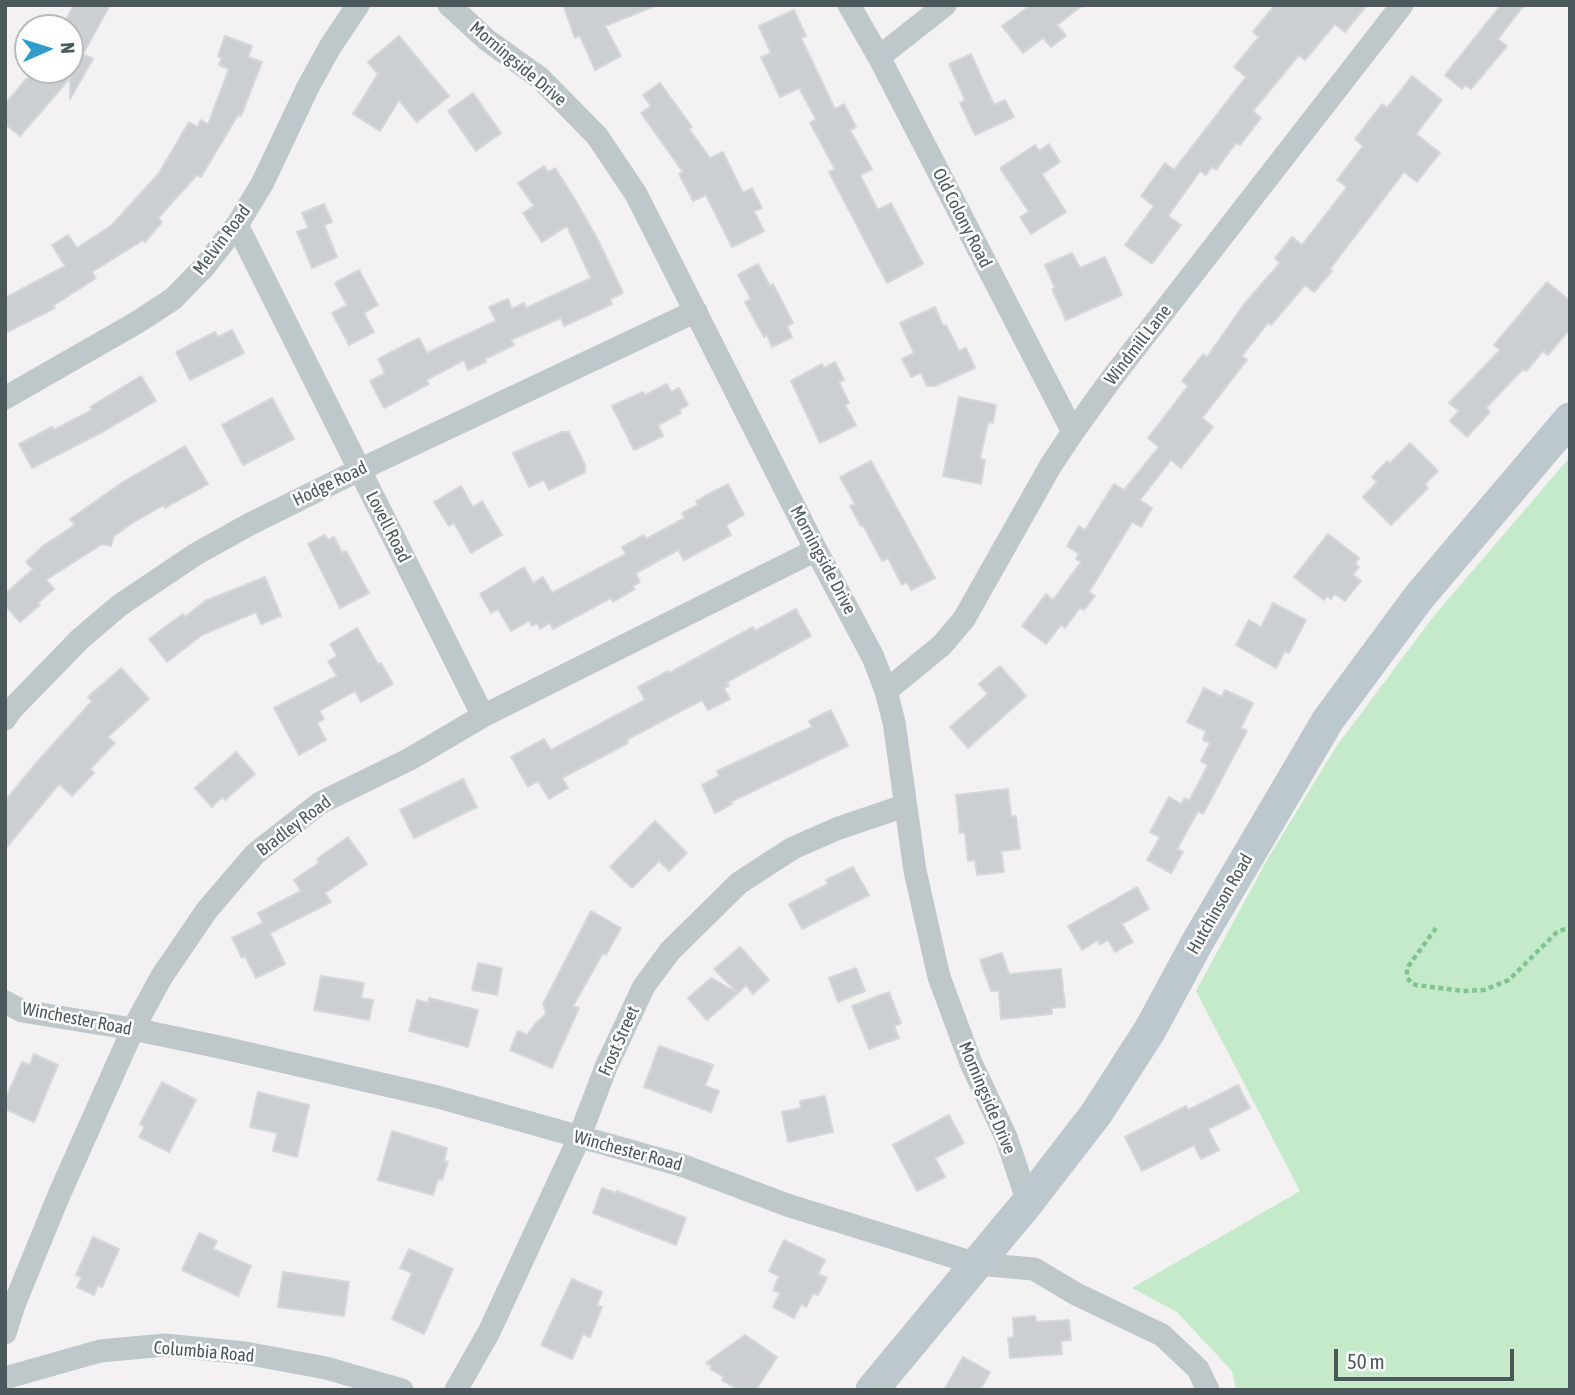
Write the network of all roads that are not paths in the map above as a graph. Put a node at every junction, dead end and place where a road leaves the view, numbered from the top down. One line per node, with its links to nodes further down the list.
1 (358, 5): 7 (street, Melvin Road)
2 (449, 5): 8 (street, Morningside Drive)
3 (849, 5): 6 (street, Old Colony Road)
4 (945, 5): 6 (street)
5 (1402, 5): 11 (street, Windmill Lane)
6 (879, 57): 11 (street, Old Colony Road)
7 (237, 225): 9 (street, Melvin Road); 12 (street, Lovell Road)
8 (696, 311): 12 (street, Hodge Road); 13 (street, Morningside Drive)
9 (5, 398)
10 (1570, 419): 21 (street, Hutchinson Road)
11 (1073, 432): 14 (street, Windmill Lane)
12 (359, 470): 15 (street, Lovell Road); 16 (street, Hodge Road)
13 (816, 550): 14 (street, Morningside Drive); 15 (street, Bradley Road)
14 (886, 691): 17 (street, Morningside Drive)
15 (483, 716): 19 (street, Bradley Road)
16 (5, 719)
17 (904, 806): 20 (street, Frost Street); 21 (street, Morningside Drive)
18 (11, 1012): 19 (street, Winchester Road)
19 (133, 1030): 20 (street, Winchester Road); 23 (street, Bradley Road)
20 (579, 1138): 22 (street, Winchester Road); 26 (street, Frost Street)
21 (1028, 1202): 22 (street, Hutchinson Road)
22 (977, 1264): 27 (street, Hutchinson Road); 28 (street, Winchester Road)
23 (5, 1333)
24 (5, 1378): 25 (street, Columbia Road)
25 (402, 1390)
26 (456, 1390)
27 (872, 1390)
28 (1208, 1390)

